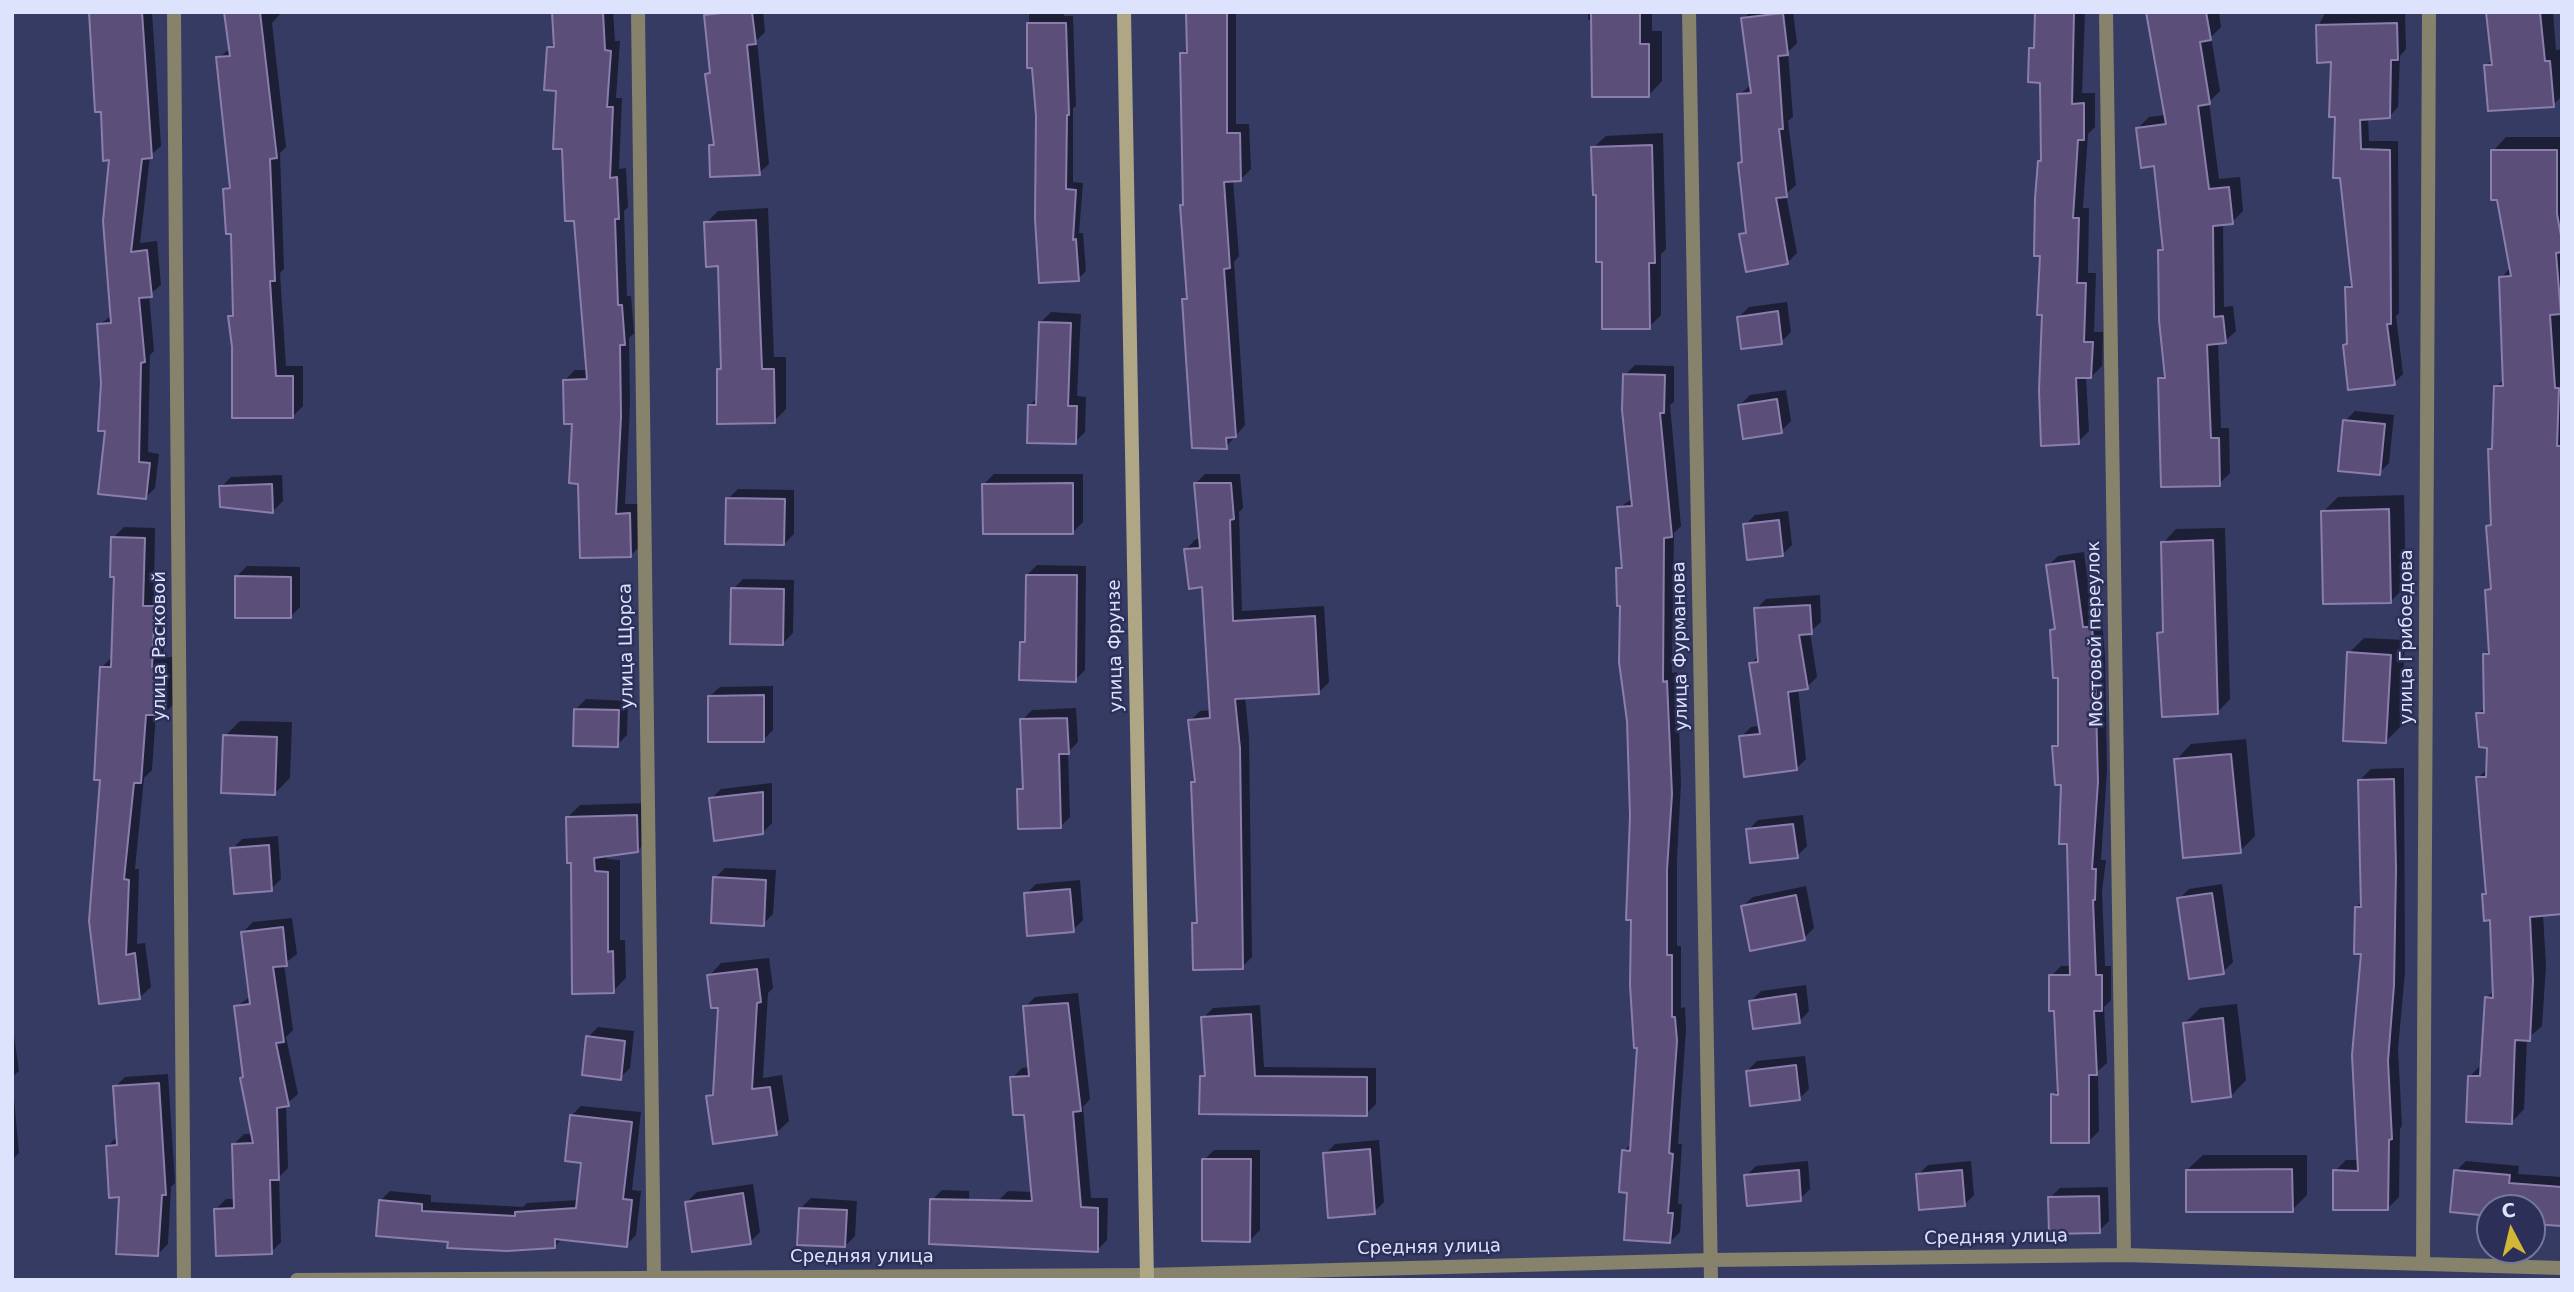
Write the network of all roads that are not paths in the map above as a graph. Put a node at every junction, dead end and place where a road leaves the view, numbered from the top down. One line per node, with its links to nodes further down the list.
1 (174, 12): 13 (street, улица Расковой)
2 (638, 12): 12 (street, улица Щорса)
3 (1124, 12): 11 (street, улица Фрунзе)
4 (1689, 12): 8 (street, улица Фурманова)
5 (2106, 12): 7 (street, Мостовой переулок)
6 (2428, 12): 9 (street, улица Грибоедова)
7 (2124, 1255): 8 (street, Средняя улица); 9 (street, Средняя улица)
8 (1711, 1260): 11 (street, Средняя улица); 15 (street, улица Фурманова)
9 (2423, 1261): 10 (street, Средняя улица)
10 (2562, 1268)
11 (1147, 1277): 12 (street, Средняя улица)
12 (654, 1279): 14 (street, Средняя улица)
13 (184, 1280)
14 (297, 1280)
15 (1711, 1280)

